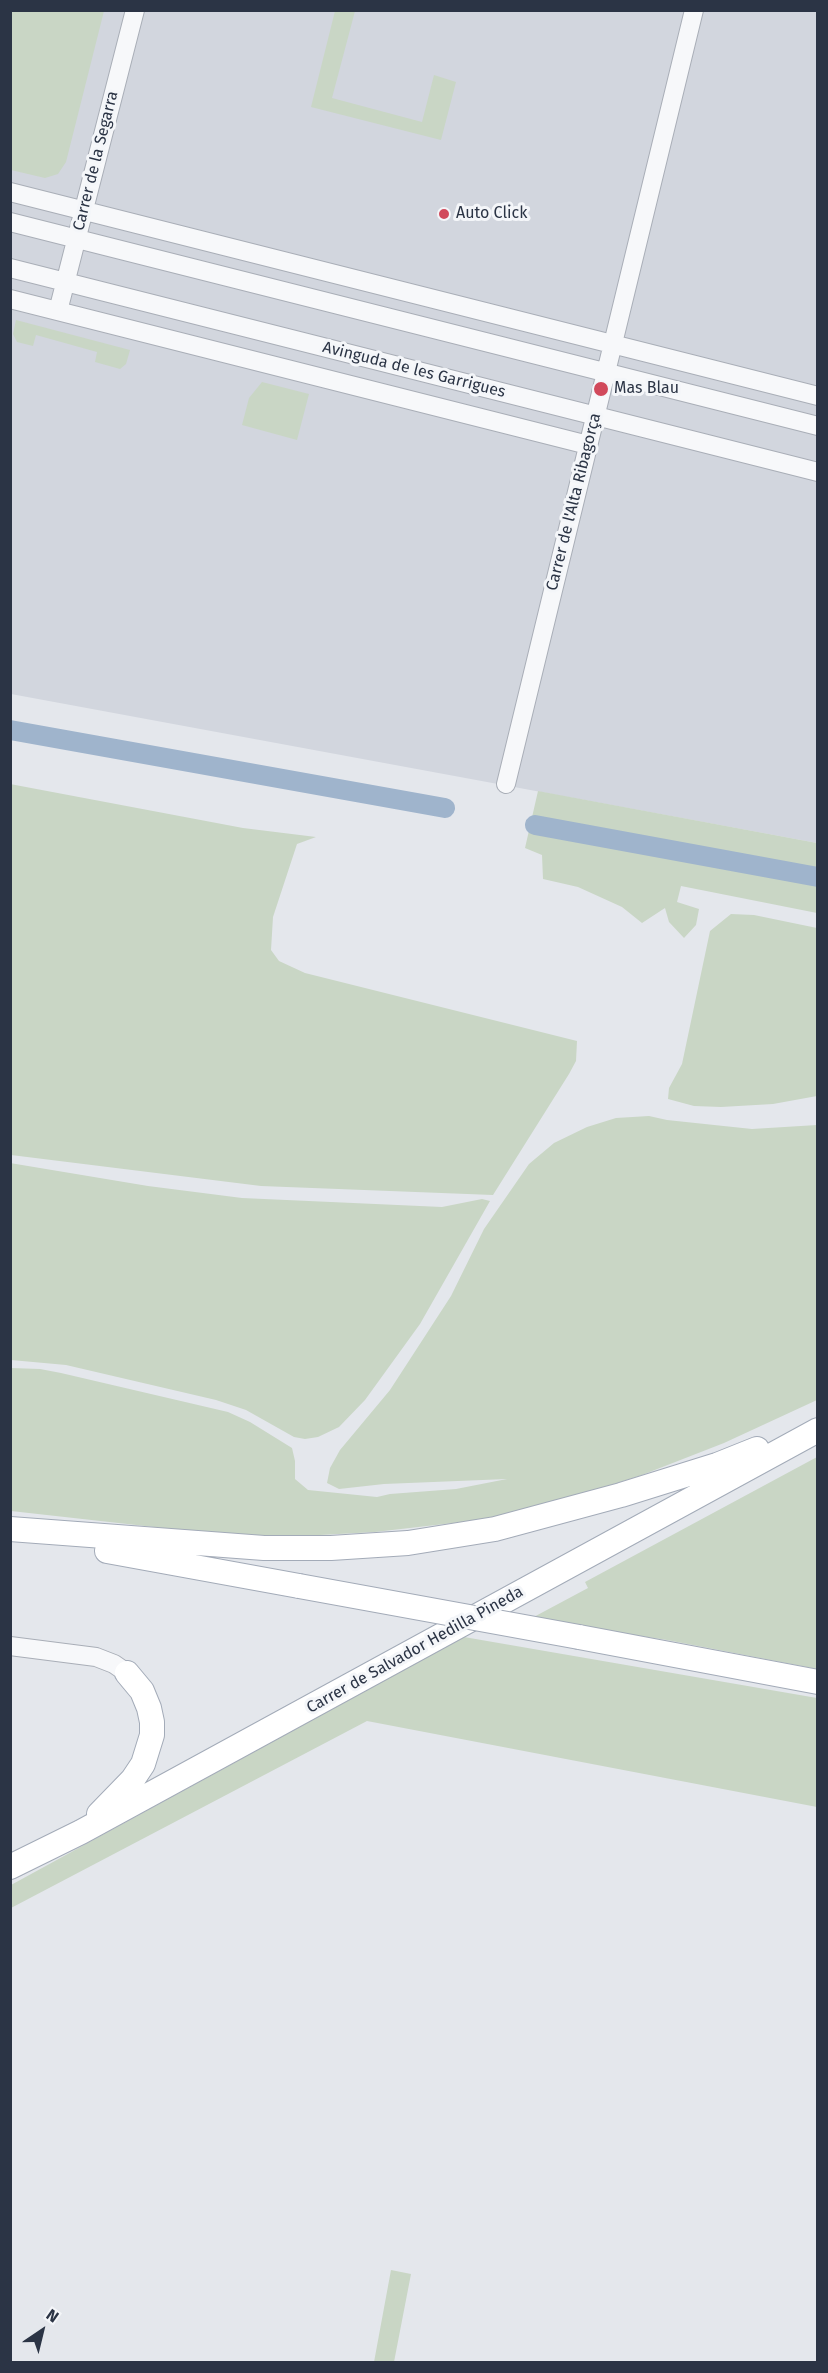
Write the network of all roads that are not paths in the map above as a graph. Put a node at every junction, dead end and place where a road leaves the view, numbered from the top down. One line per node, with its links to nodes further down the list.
1 (135, 10): 4 (street, Carrer de la Segarra)
2 (694, 10): 11 (street, Carrer de l'Alta Ribagorça)
3 (10, 192): 4 (street)
4 (84, 210): 6 (street, Carrer de la Segarra); 11 (street)
5 (10, 222): 6 (street)
6 (76, 238): 8 (street, Carrer de la Segarra); 12 (street)
7 (10, 268): 8 (street, Avinguda de les Garrigues)
8 (65, 282): 10 (street, Carrer de la Segarra); 14 (street, Avinguda de les Garrigues)
9 (10, 299): 10 (street, Avinguda de les Garrigues)
10 (58, 311): 16 (street, Avinguda de les Garrigues)
11 (613, 344): 12 (street, Carrer de l'Alta Ribagorça); 13 (street)
12 (606, 372): 14 (street, Carrer de l'Alta Ribagorça); 15 (street)
13 (818, 396)
14 (596, 416): 16 (street, Carrer de l'Alta Ribagorça); 17 (street, Avinguda de les Garrigues)
15 (818, 426)
16 (588, 446): 18 (street, Carrer de l'Alta Ribagorça)
17 (818, 472)
18 (506, 784)
19 (818, 1424): 21 (main road)
20 (818, 1430): 26 (main road, Carrer de Salvador Hedilla Pineda)
21 (10, 1529)
22 (10, 1533): 25 (main road, bridge)
23 (10, 1646): 24 (street)
24 (127, 1673): 26 (main road)
25 (818, 1682)
26 (81, 1832): 27 (main road, Carrer de Salvador Hedilla Pineda)
27 (10, 1867)

